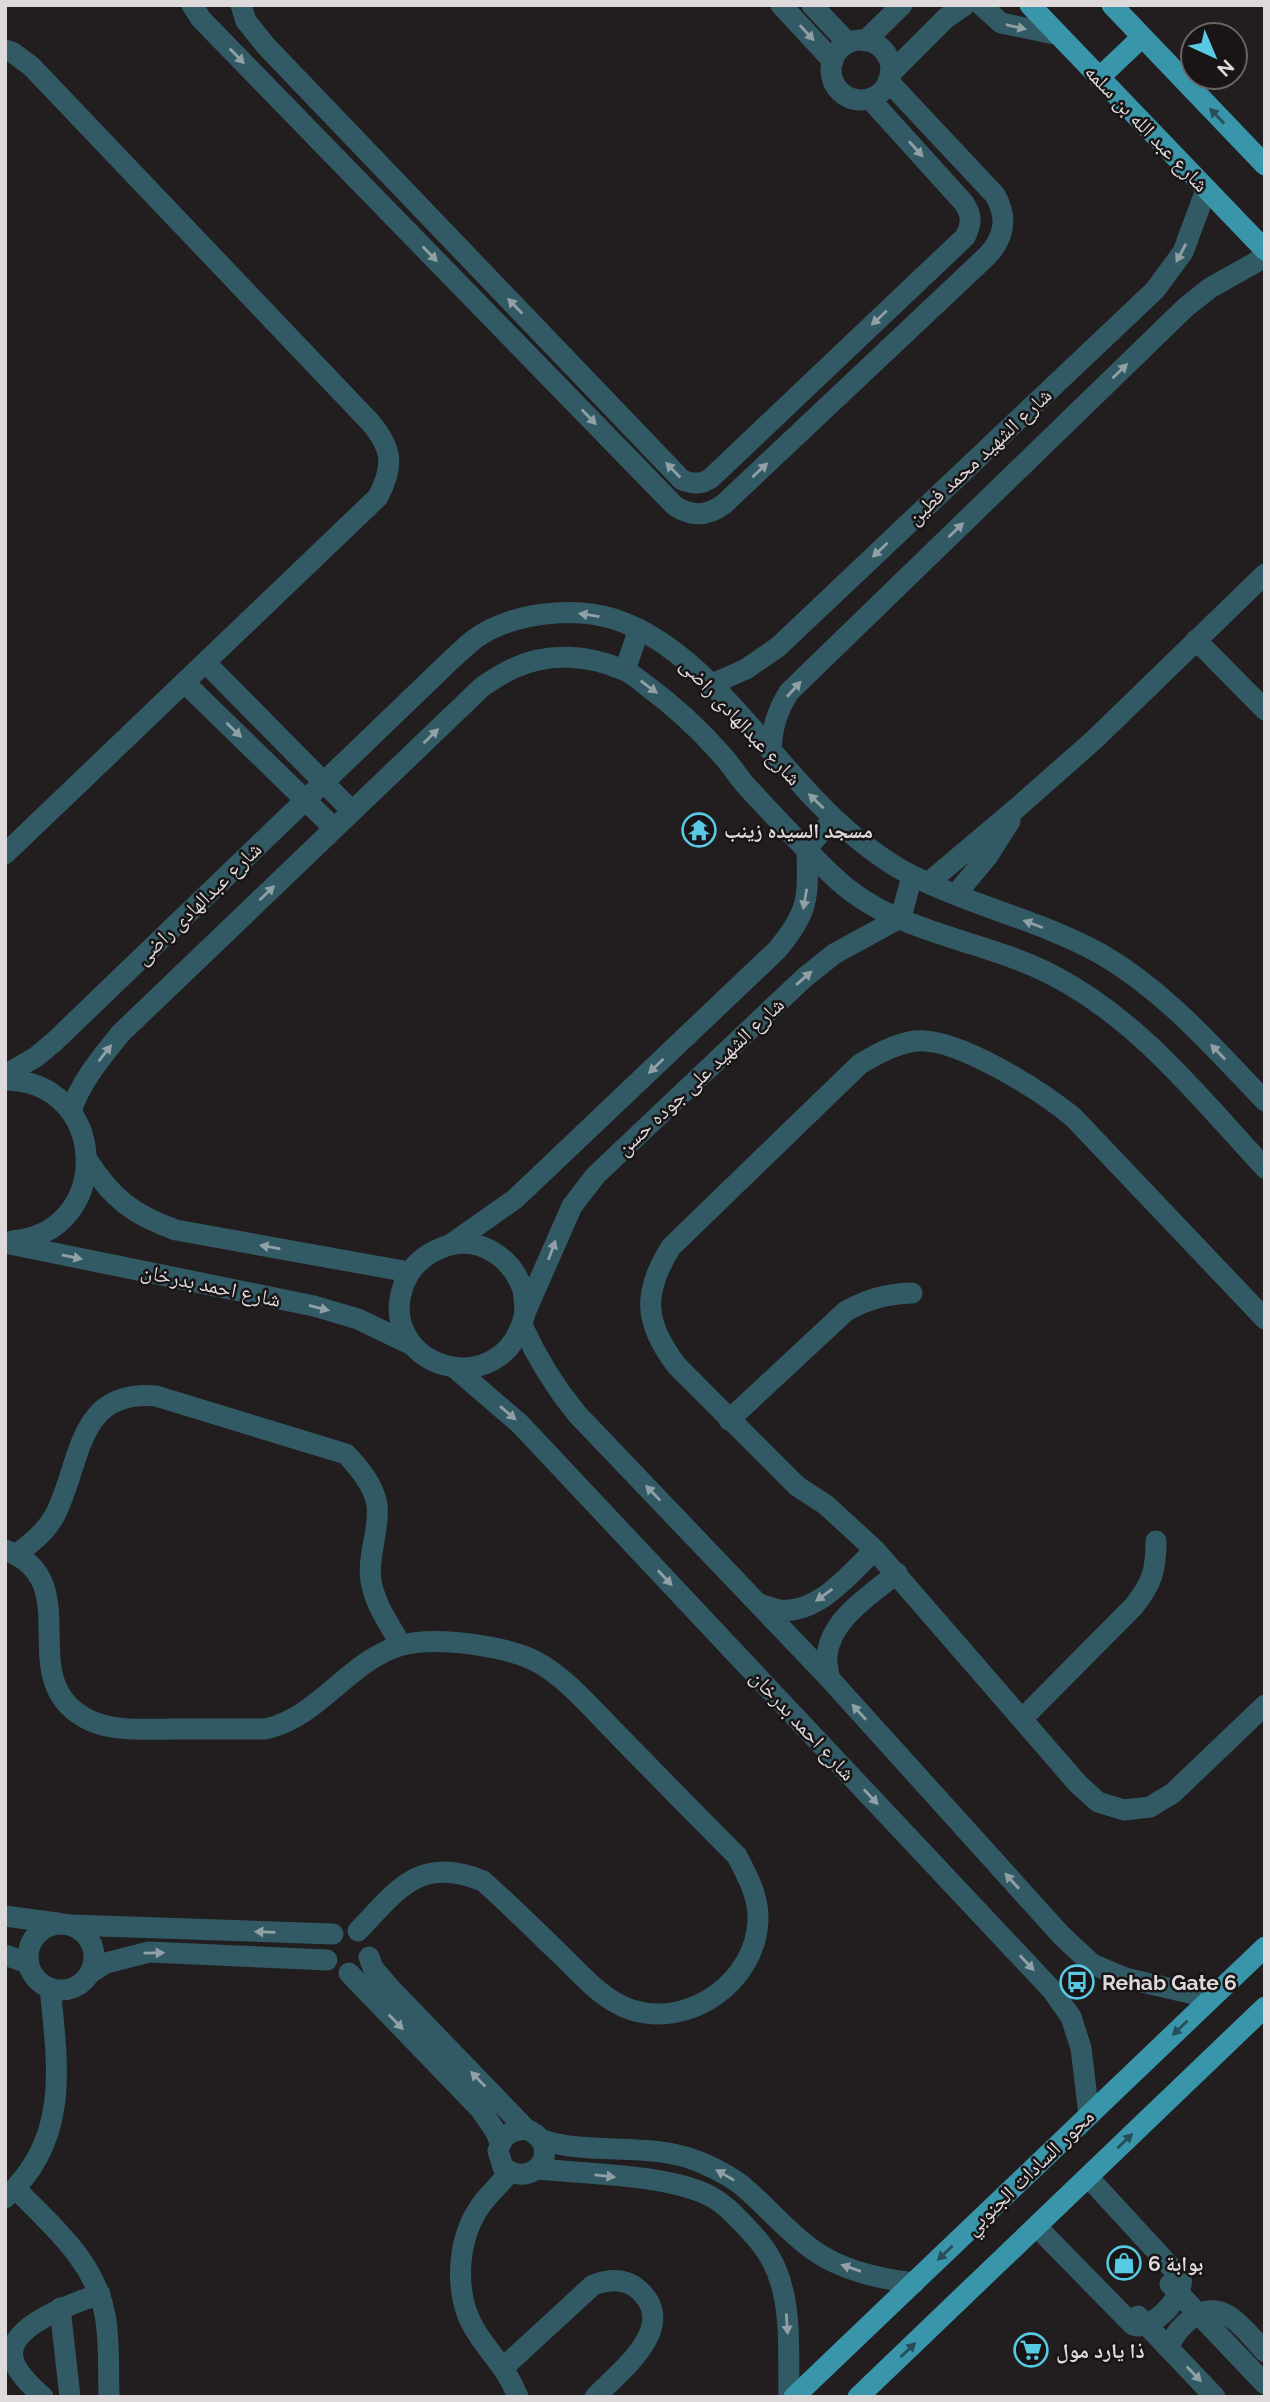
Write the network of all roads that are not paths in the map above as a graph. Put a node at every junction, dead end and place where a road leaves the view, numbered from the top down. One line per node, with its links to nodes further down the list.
1 (192, 5): 21 (street, one-way to 21)
2 (241, 5): 20 (street)
3 (781, 5): 14 (street, one-way to 14)
4 (812, 5): 12 (street)
5 (902, 5): 12 (street)
6 (965, 5): 15 (street)
7 (981, 5): 10 (street, one-way to 10)
8 (1030, 5): 10 (main road, شارع عبد الله بن سلمه)
9 (1113, 6): 11 (main road)
10 (1059, 35): 16 (main road, شارع عبد الله بن سلمه)
11 (1142, 37): 16 (main road); 18 (main road, one-way to 11)
12 (857, 42): 14 (street); 15 (street)
13 (5, 50): 31 (street)
14 (833, 61): 17 (street)
15 (889, 78): 17 (street); 25 (street)
16 (1099, 78): 19 (main road, شارع عبد الله بن سلمه)
17 (870, 99): 24 (street, one-way to 24)
18 (1265, 165)
19 (1206, 190): 22 (main road, شارع عبد الله بن سلمه); 34 (street, شارع الشهيد محمد فطين, one-way to 34)
20 (421, 208): 21 (street); 26 (street, one-way to 20)
21 (403, 225): 27 (street, one-way to 27)
22 (1265, 250)
23 (1265, 257): 36 (street, شارع الشهيد محمد فطين, one-way to 23)
24 (857, 339): 25 (street); 26 (street)
25 (878, 360): 27 (street)
26 (820, 374): 27 (street)
27 (840, 396)
28 (1265, 574): 30 (street)
29 (639, 629): 32 (street); 34 (street, شارع عبدالهادى راضى); 37 (street, شارع عبدالهادى راضى, one-way to 37)
30 (1196, 640): 35 (street); 39 (street)
31 (206, 663): 33 (street); 37 (street)
32 (625, 670): 40 (street, شارع عبدالهادى راضى, one-way to 32); 43 (street, شارع عبدالهادى راضى, one-way to 43)
33 (185, 683): 38 (street, one-way to 38); 44 (street)
34 (710, 685): 36 (street, شارع عبدالهادى راضى)
35 (1265, 710)
36 (771, 751): 41 (street, شارع عبدالهادى راضى, one-way to 36)
37 (323, 782): 38 (street, شارع عبدالهادى راضى); 40 (street)
38 (305, 799): 42 (street); 48 (street, شارع عبدالهادى راضى)
39 (1018, 807): 45 (street); 46 (street)
40 (352, 811): 42 (street, شارع عبدالهادى راضى)
41 (839, 823): 43 (street); 45 (street, شارع عبدالهادى راضى)
42 (334, 828): 50 (street, شارع عبدالهادى راضى, one-way to 42)
43 (807, 848): 47 (street, شارع عبدالهادى راضى); 54 (street, شارع الشهيد على جوده حسن, one-way to 54)
44 (5, 854)
45 (920, 880): 46 (street, شارع عبدالهادى راضى); 47 (street)
46 (956, 894): 49 (street, شارع عبدالهادى راضى, one-way to 46)
47 (896, 919): 52 (street, شارع عبدالهادى راضى); 57 (street, شارع الشهيد على جوده حسن, one-way to 47)
48 (5, 1078): 50 (street)
49 (1265, 1101)
50 (71, 1111): 51 (street)
51 (88, 1161): 53 (street); 55 (street, one-way to 51)
52 (1265, 1168)
53 (5, 1242): 59 (street, شارع احمد بدرخان, one-way to 59)
54 (451, 1244): 55 (street); 57 (street)
55 (409, 1272): 59 (street)
56 (912, 1293): 61 (street)
57 (523, 1319): 60 (street); 66 (street, one-way to 57)
58 (1265, 1319): 61 (street)
59 (412, 1345): 60 (street)
60 (456, 1369): 85 (street, شارع احمد بدرخان, one-way to 85)
61 (729, 1420): 63 (street)
62 (1156, 1541): 70 (street)
63 (875, 1550): 65 (street); 66 (street, one-way to 66)
64 (11, 1552): 67 (street); 67 (street)
65 (897, 1573): 68 (street); 70 (street)
66 (759, 1604): 68 (street)
67 (401, 1645): 73 (street)
68 (829, 1678): 83 (street, one-way to 68)
69 (1265, 1705): 70 (street)
70 (1022, 1719)
71 (5, 1916): 72 (street)
72 (65, 1924): 74 (street, one-way to 72); 79 (street); 80 (street)
73 (358, 1931): 74 (street); 77 (street)
74 (333, 1934): 78 (street)
75 (1265, 1947): 83 (main road, محور السادات الجنوبي)
76 (5, 1955): 79 (street)
77 (369, 1957): 81 (street); 86 (street, one-way to 77)
78 (327, 1960): 80 (street, one-way to 78); 81 (street)
79 (28, 1963): 82 (street)
80 (90, 1973): 82 (street)
81 (349, 1973): 87 (street, one-way to 87)
82 (50, 1988): 91 (street)
83 (1211, 1998): 85 (main road, محور السادات الجنوبي, one-way to 85)
84 (1265, 2007): 90 (main road, محور السادات الجنوبي, one-way to 84)
85 (1089, 2115): 97 (main road, محور السادات الجنوبي, one-way to 97)
86 (534, 2134): 87 (street); 88 (street); 92 (street, one-way to 86)
87 (500, 2143): 89 (street)
88 (537, 2169): 89 (street); 93 (street, one-way to 93)
89 (510, 2172): 105 (street)
90 (1082, 2181): 94 (main road, محور السادات الجنوبي); 98 (street)
91 (10, 2194): 99 (street)
92 (761, 2204): 93 (street); 95 (street)
93 (741, 2222): 96 (street)
94 (1040, 2223): 102 (street); 113 (main road, محور السادات الجنوبي, one-way to 94)
95 (796, 2237): 96 (street); 97 (street, one-way to 95)
96 (772, 2258): 112 (street, one-way to 112)
97 (914, 2283): 112 (main road, محور السادات الجنوبي)
98 (1179, 2293): 101 (street); 102 (street)
99 (100, 2294): 100 (street); 109 (street)
100 (60, 2308): 107 (street); 108 (street)
101 (1199, 2314): 103 (street); 104 (street); 106 (street)
102 (1146, 2325): 103 (street)
103 (1168, 2348): 114 (street, one-way to 114)
104 (1265, 2351)
105 (504, 2367): 110 (street); 111 (street)
106 (1265, 2384)
107 (43, 2397)
108 (70, 2397)
109 (109, 2397)
110 (517, 2397)
111 (595, 2397)
112 (792, 2397)
113 (858, 2397)
114 (1216, 2397)

